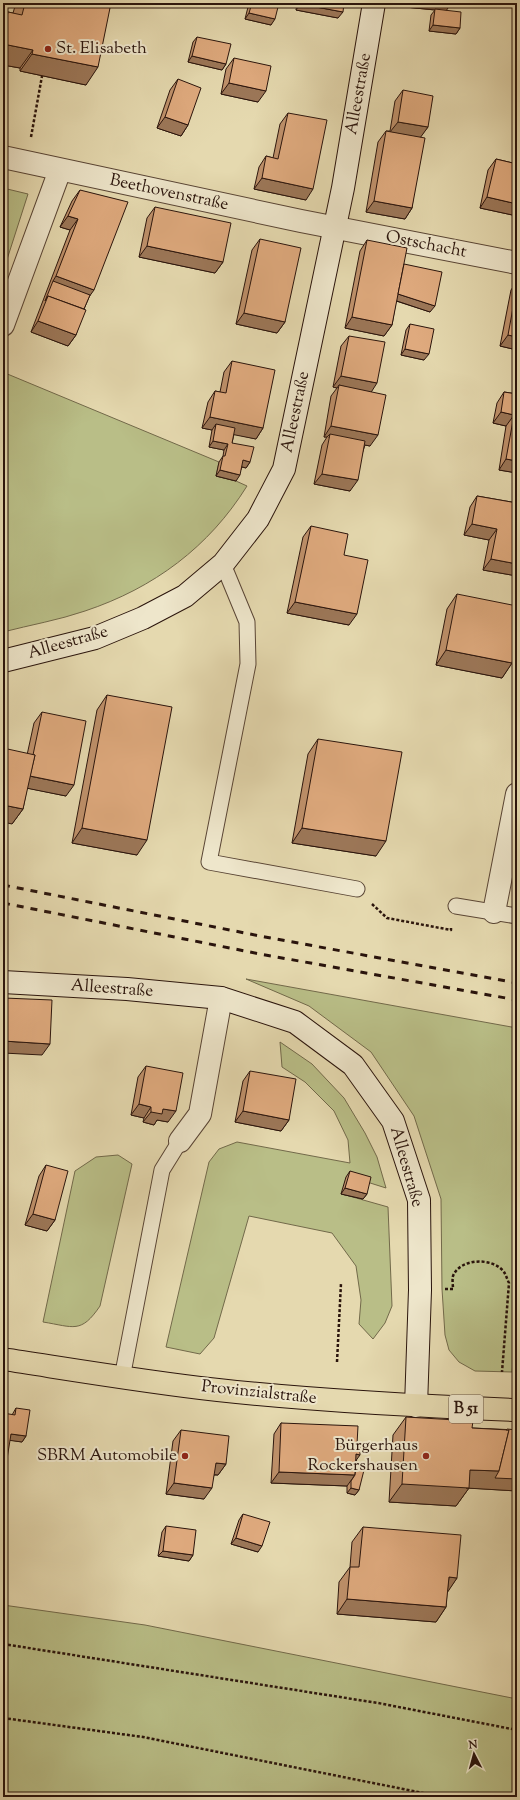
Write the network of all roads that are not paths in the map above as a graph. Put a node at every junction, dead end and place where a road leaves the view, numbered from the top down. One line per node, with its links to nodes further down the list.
1 (374, 3): 4 (street, Alleestraße)
2 (3, 157): 3 (street, Beethovenstraße)
3 (60, 170): 4 (street, Beethovenstraße); 6 (street)
4 (335, 228): 5 (street, Ostschacht); 7 (street, Alleestraße)
5 (517, 263)
6 (3, 325)
7 (222, 564): 8 (street, Alleestraße); 10 (lane)
8 (3, 661)
9 (517, 794): 12 (street)
10 (357, 889)
11 (456, 906): 12 (lane)
12 (494, 912): 13 (lane)
13 (517, 916)
14 (3, 982): 15 (street, Alleestraße)
15 (221, 998): 16 (street); 19 (street, Alleestraße)
16 (180, 1141): 18 (lane)
17 (3, 1359): 18 (main road, Provinzialstraße)
18 (122, 1378): 19 (main road, Provinzialstraße)
19 (416, 1406): 20 (main road, Provinzialstraße / B 51)
20 (517, 1410)

